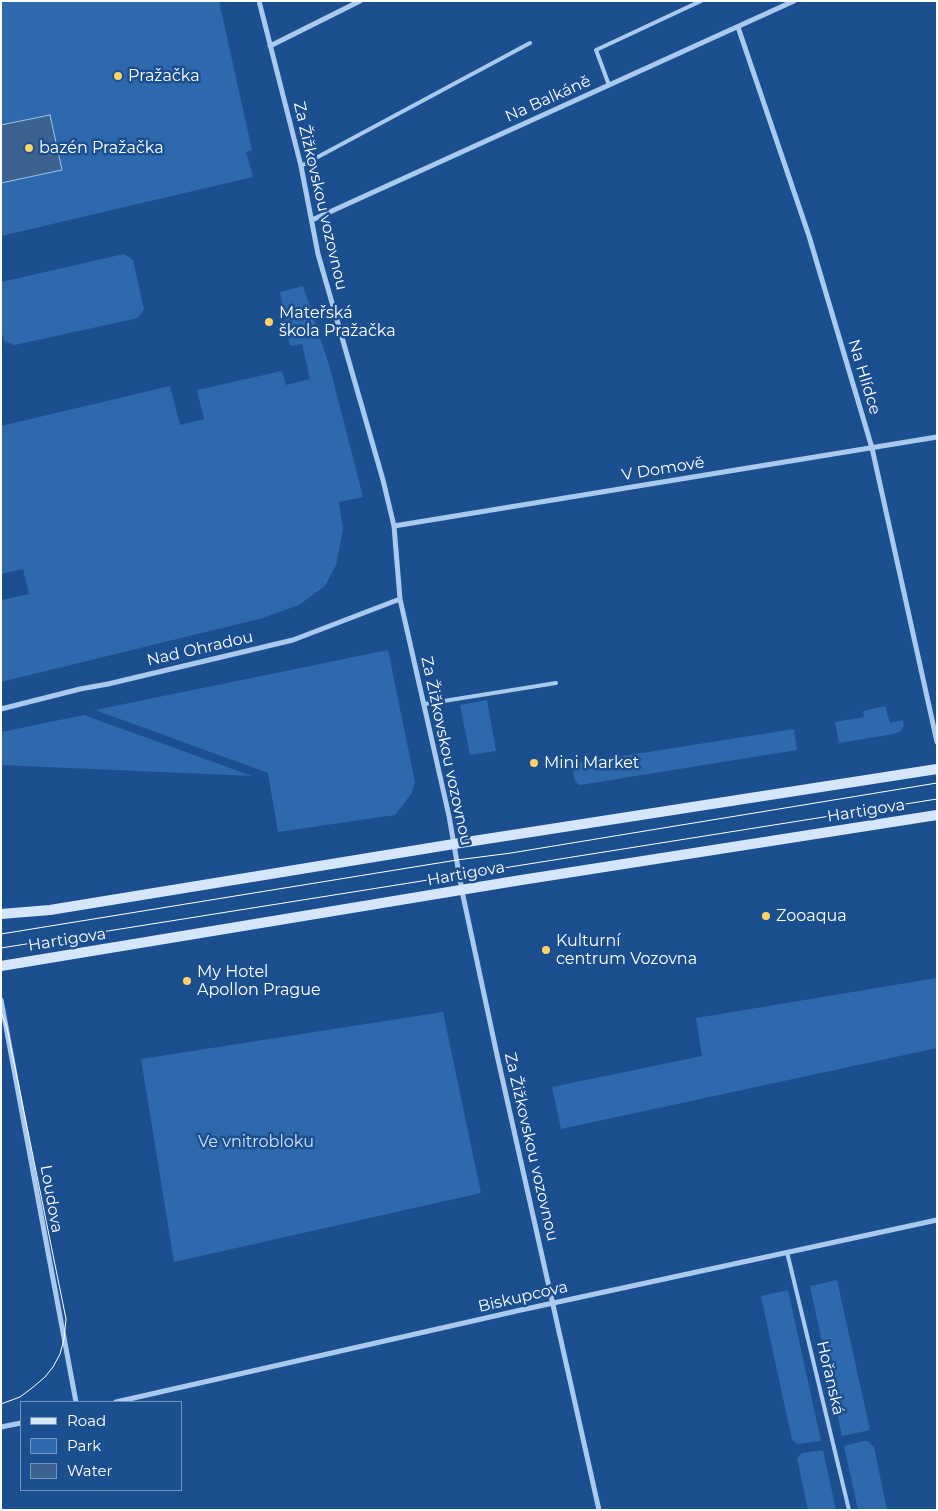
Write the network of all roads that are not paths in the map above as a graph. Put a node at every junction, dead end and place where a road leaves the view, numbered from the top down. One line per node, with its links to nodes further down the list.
1 (259, 1): 7 (street, Za Žižkovskou vozovnou)
2 (360, 1): 7 (street)
3 (701, 1): 8 (lane)
4 (794, 1): 5 (street, Na Balkáně)
5 (738, 27): 8 (street, Na Balkáně); 12 (street, Na Hlídce)
6 (530, 44): 9 (lane)
7 (270, 46): 9 (street, Za Žižkovskou vozovnou)
8 (609, 85): 10 (street, Na Balkáně)
9 (301, 166): 10 (street, Za Žižkovskou vozovnou)
10 (312, 220): 13 (street, Za Žižkovskou vozovnou)
11 (937, 437): 12 (street, V Domově)
12 (872, 448): 13 (street, V Domově); 18 (street, Na Hlídce)
13 (394, 526): 14 (street, Za Žižkovskou vozovnou)
14 (400, 599): 16 (street, Za Žižkovskou vozovnou); 17 (street, Nad Ohradou)
15 (556, 683): 16 (lane)
16 (424, 704): 21 (street, Za Žižkovskou vozovnou)
17 (1, 709)
18 (937, 742)
19 (937, 769): 21 (main road, Hartigova)
20 (937, 815): 22 (main road, Hartigova)
21 (454, 844): 22 (street, Za Žižkovskou vozovnou); 23 (main road, Hartigova)
22 (462, 891): 24 (main road, Hartigova); 28 (street, Za Žižkovskou vozovnou)
23 (1, 914)
24 (1, 966)
25 (1, 1000): 29 (street, Loudova)
26 (937, 1220): 27 (street, Biskupcova)
27 (788, 1252): 28 (street, Biskupcova); 34 (lane, Hořanská)
28 (553, 1303): 30 (street, Biskupcova); 33 (street, Za Žižkovskou vozovnou)
29 (76, 1401)
30 (120, 1401)
31 (20, 1423): 32 (street)
32 (1, 1427)
33 (599, 1510)
34 (849, 1510)

